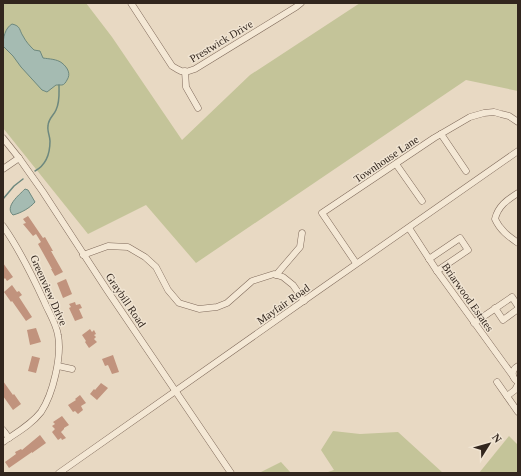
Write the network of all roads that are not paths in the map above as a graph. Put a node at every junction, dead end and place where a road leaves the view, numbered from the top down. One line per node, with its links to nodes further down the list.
1 (132, 3): 3 (street, Prestwick Drive)
2 (301, 3): 3 (street, Prestwick Drive)
3 (185, 71): 4 (street)
4 (198, 108)
5 (518, 122): 6 (street, Townhouse Lane)
6 (441, 134): 10 (street, Townhouse Lane); 12 (street)
7 (3, 138): 9 (street, Graybill Road)
8 (518, 151): 16 (street, Mayfair Road)
9 (19, 158): 11 (street); 19 (street, Graybill Road)
10 (396, 164): 14 (street); 21 (street, Townhouse Lane)
11 (3, 169)
12 (466, 171)
13 (518, 193): 18 (street)
14 (422, 201)
15 (3, 226): 29 (street, Greenview Drive)
16 (409, 228): 20 (street, Briarwood Estates); 21 (street, Mayfair Road)
17 (302, 234): 23 (street)
18 (518, 243)
19 (84, 255): 23 (street); 35 (street, Graybill Road)
20 (429, 259): 22 (street, Briarwood Estates); 22 (street)
21 (356, 263): 24 (street, Mayfair Road)
22 (438, 271): 28 (street, Briarwood Estates)
23 (276, 275): 24 (street)
24 (304, 301): 35 (street, Mayfair Road)
25 (518, 306): 26 (street)
26 (495, 308): 27 (street); 28 (street)
27 (518, 309)
28 (474, 323): 32 (street, Briarwood Estates)
29 (58, 366): 31 (street); 39 (street, Greenview Drive)
30 (518, 366): 32 (street)
31 (72, 369)
32 (513, 376): 34 (street, Briarwood Estates)
33 (497, 382): 36 (street)
34 (518, 383): 36 (street)
35 (175, 391): 41 (street, Mayfair Road); 42 (street, Graybill Road)
36 (507, 396): 37 (street)
37 (518, 412)
38 (3, 430): 39 (street)
39 (9, 438): 40 (street, Greenview Drive)
40 (3, 442)
41 (59, 473)
42 (231, 473)

